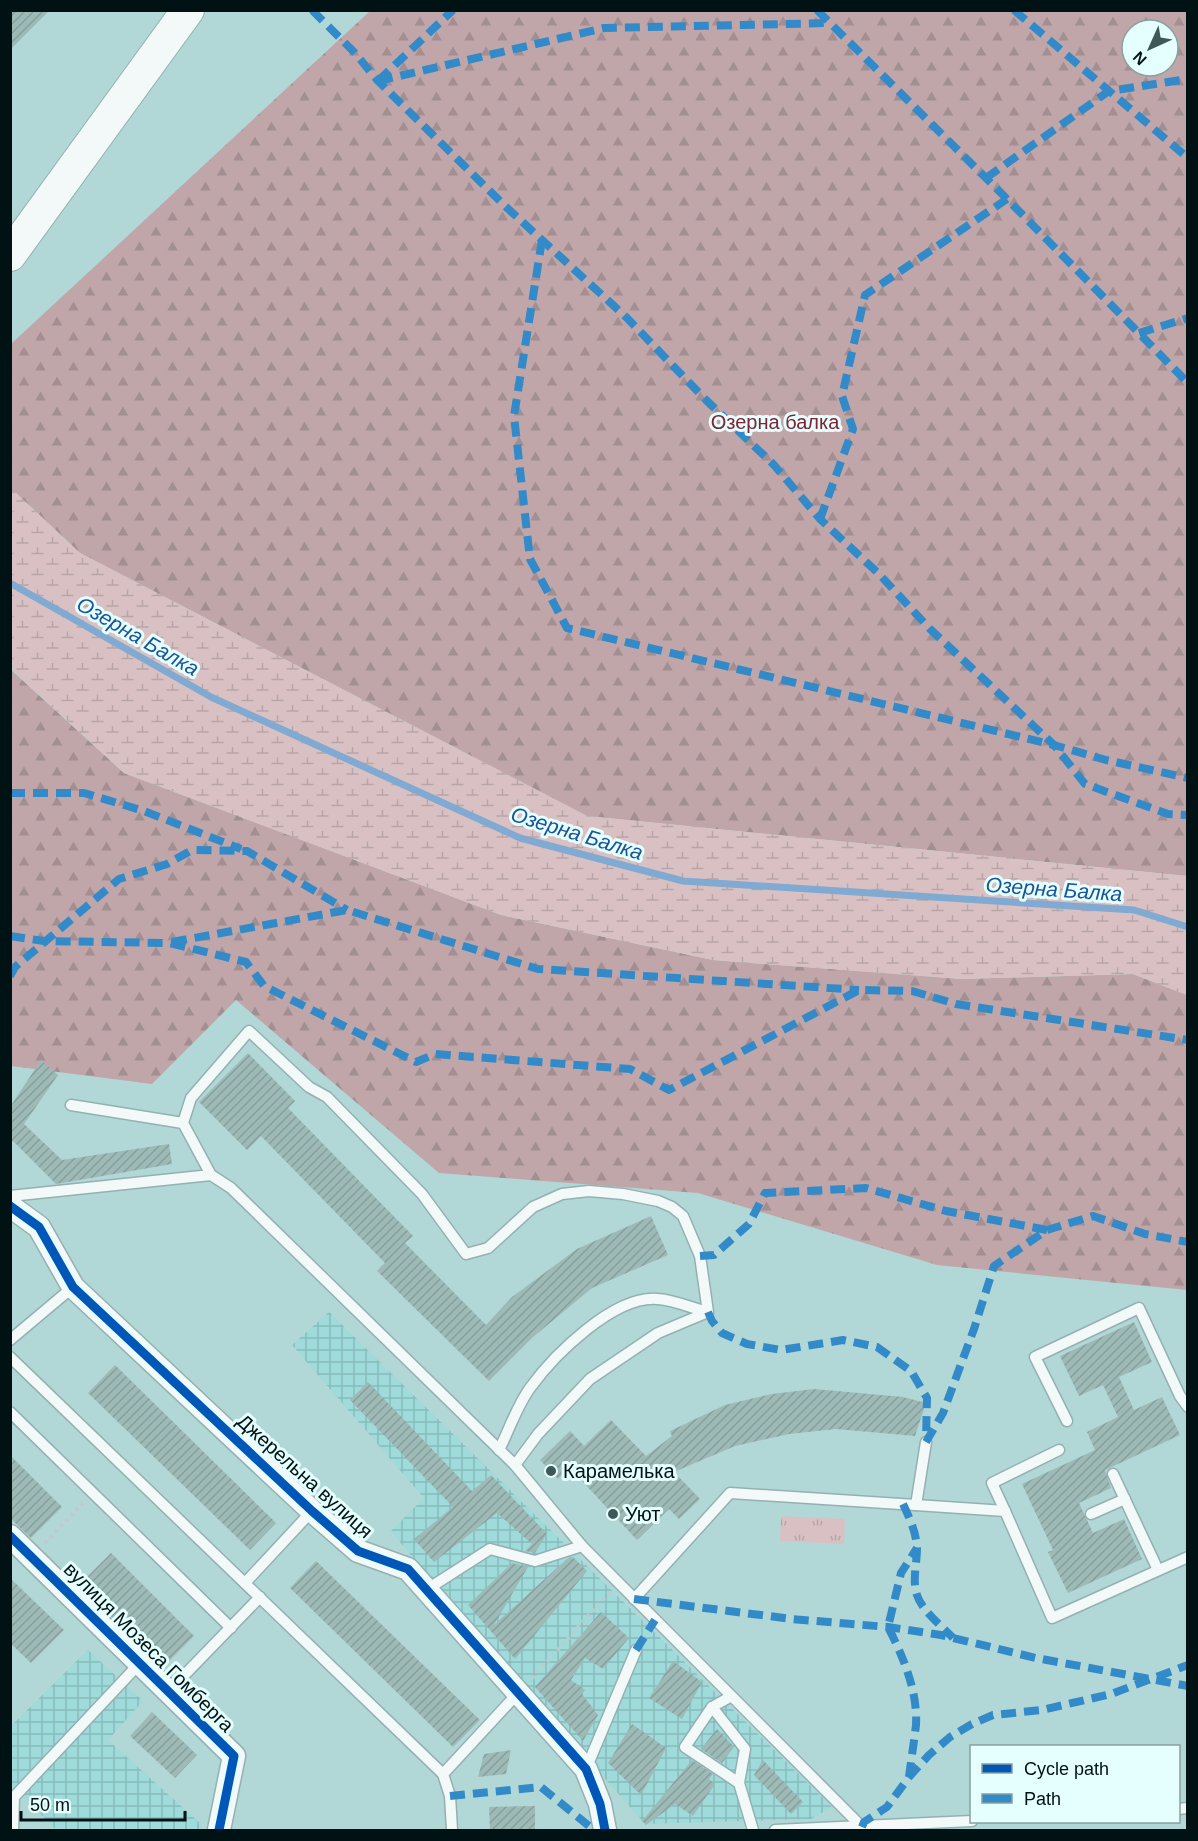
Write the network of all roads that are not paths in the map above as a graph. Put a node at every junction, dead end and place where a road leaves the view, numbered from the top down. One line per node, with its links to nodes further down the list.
1 (188, 10): 2 (main road)
2 (10, 255)
3 (71, 1105): 4 (lane)
4 (183, 1123): 5 (lane); 9 (lane)
5 (211, 1175): 6 (lane); 16 (lane)
6 (10, 1197)
7 (10, 1206): 8 (street, Джерельна вулиця)
8 (73, 1287): 10 (lane); 22 (street, Джерельна вулиця)
9 (708, 1312): 16 (lane); 18 (lane)
10 (10, 1340)
11 (10, 1358): 29 (lane)
12 (1188, 1407): 14 (lane)
13 (10, 1413): 33 (lane)
14 (1067, 1421)
15 (926, 1442): 21 (lane)
16 (499, 1450): 18 (lane)
17 (1059, 1450): 23 (lane)
18 (515, 1465): 26 (lane)
19 (1113, 1474): 20 (lane)
20 (1125, 1499): 24 (lane); 28 (lane)
21 (916, 1505): 23 (lane); 32 (lane)
22 (312, 1511): 29 (lane); 30 (street, Джерельна вулиця)
23 (1005, 1511): 28 (lane)
24 (1091, 1514)
25 (10, 1536): 35 (street, вулиця Мозеса Гомберга)
26 (582, 1546): 30 (lane); 32 (lane)
27 (1188, 1557): 28 (lane)
28 (1158, 1570)
29 (245, 1583): 31 (lane)
30 (426, 1590): 37 (street, Джерельна вулиця)
31 (260, 1598): 33 (lane); 41 (lane)
32 (634, 1599): 38 (lane)
33 (231, 1628): 36 (lane)
34 (636, 1650): 40 (lane)
35 (139, 1664): 36 (street, вулиця Мозеса Гомберга); 45 (lane)
36 (168, 1692): 46 (street, вулиця Мозеса Гомберга)
37 (519, 1692): 40 (street, Джерельна вулиця); 41 (lane)
38 (730, 1696): 39 (lane); 44 (lane)
39 (712, 1707): 42 (lane); 42 (lane)
40 (586, 1769): 48 (street, Джерельна вулиця)
41 (443, 1774): 47 (lane)
42 (739, 1783): 49 (lane)
43 (970, 1821): 44 (lane)
44 (863, 1829): 50 (lane)
45 (13, 1830)
46 (219, 1830)
47 (452, 1830)
48 (605, 1830)
49 (753, 1830)
50 (775, 1830)

